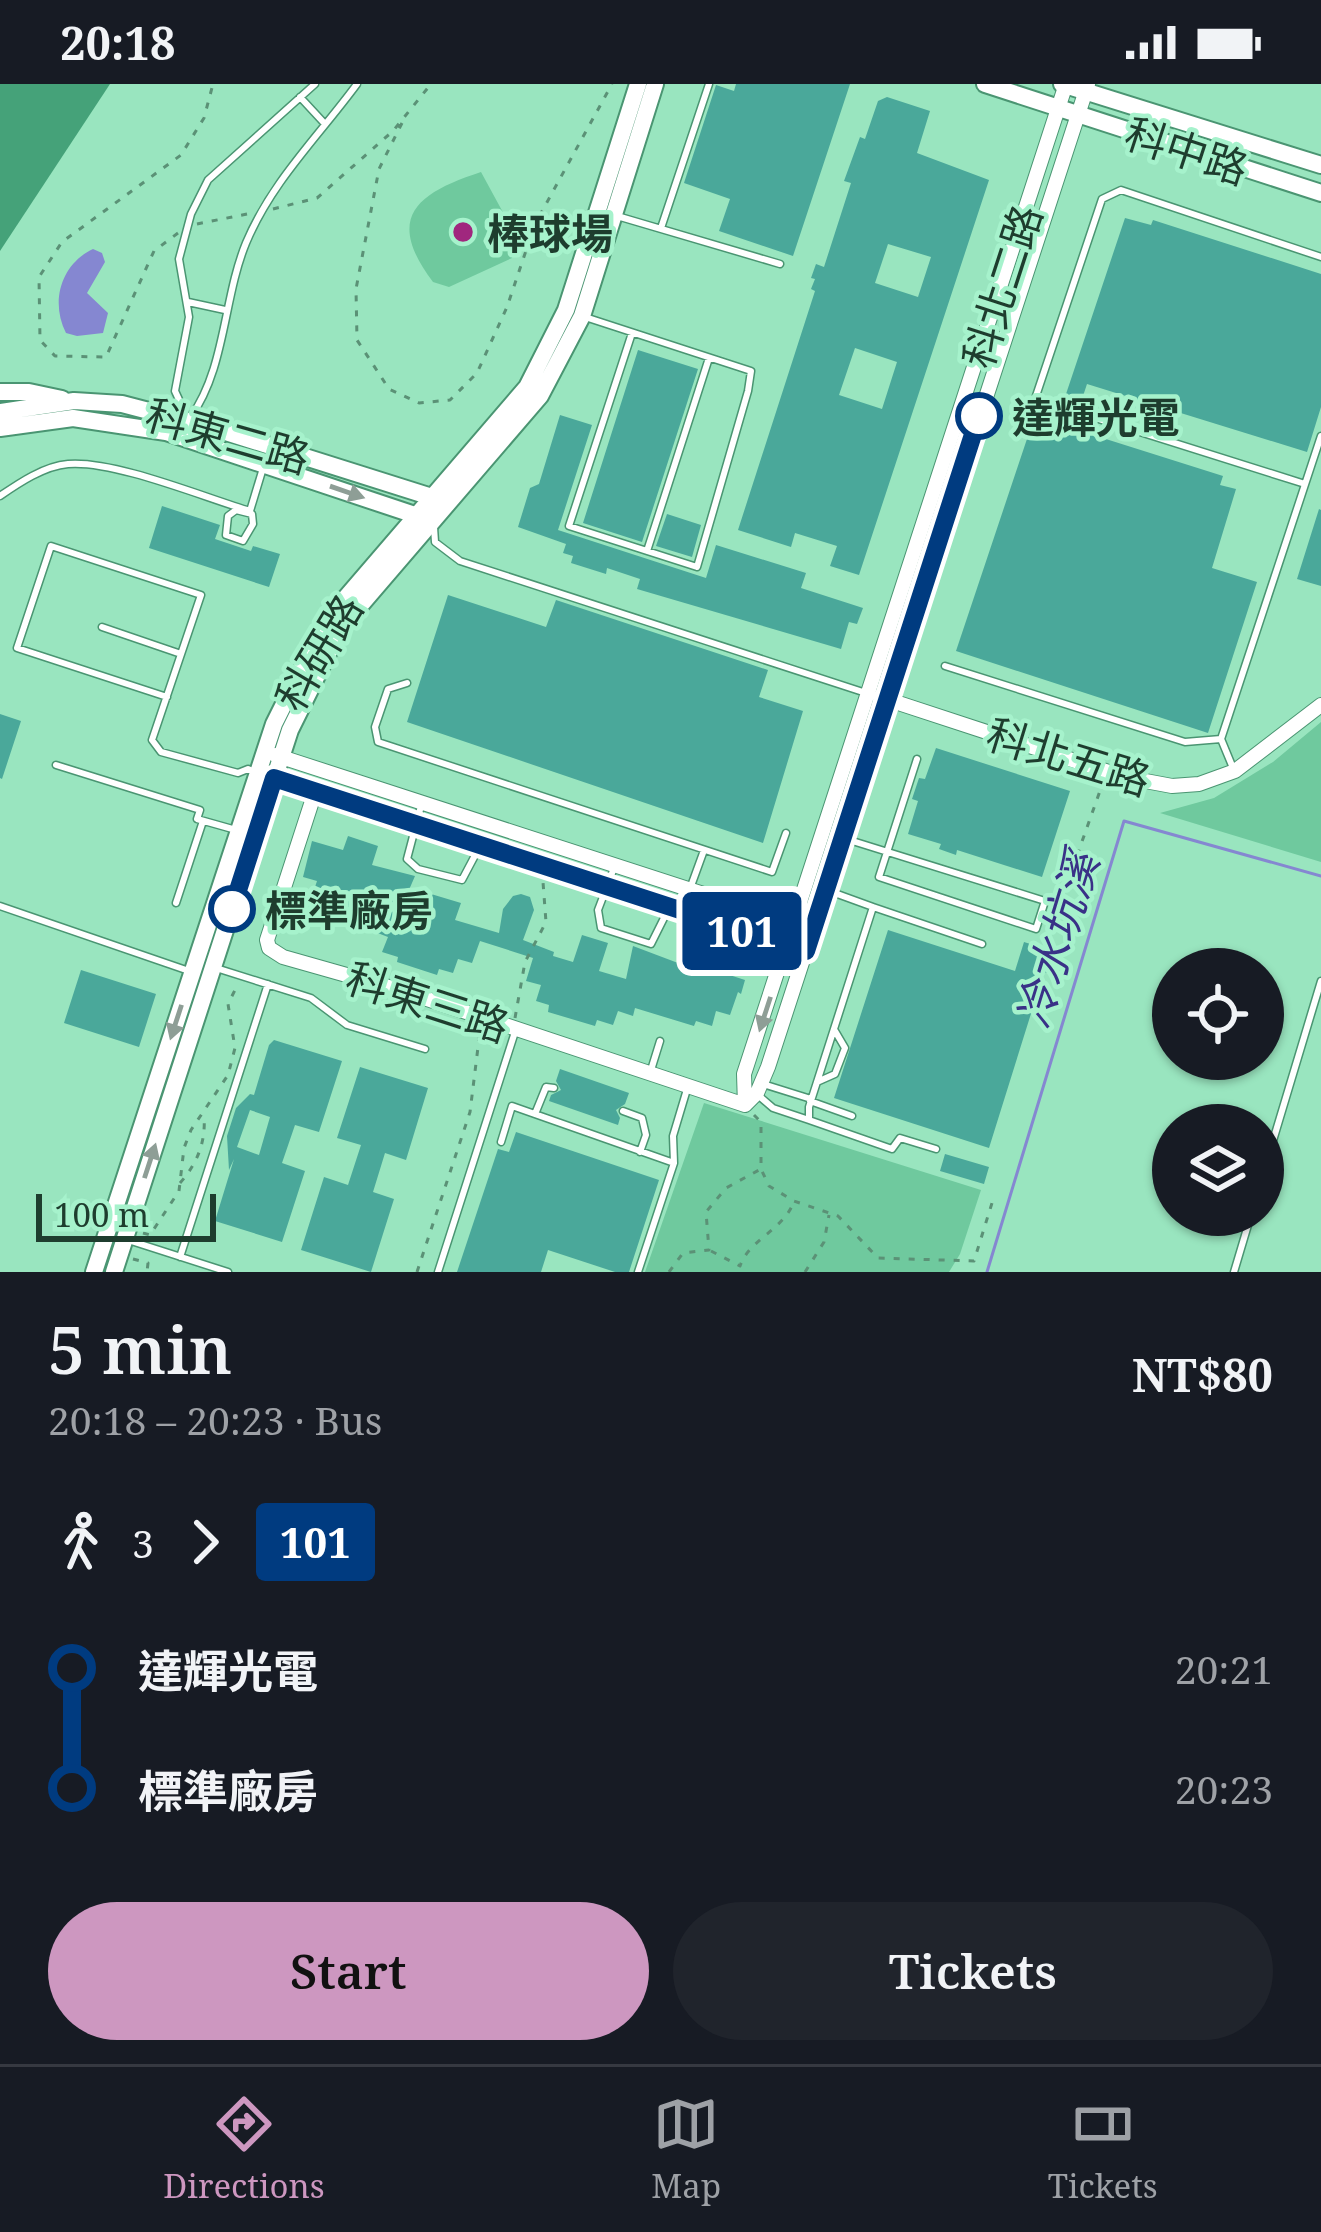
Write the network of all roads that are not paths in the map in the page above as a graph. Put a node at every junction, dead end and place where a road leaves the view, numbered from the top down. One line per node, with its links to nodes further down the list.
1 (315, 84): 9 (lane)
2 (358, 84): 11 (lane)
3 (638, 84): 34 (street, 科研路)
4 (655, 84): 14 (street, 科研路)
5 (709, 84): 15 (lane)
6 (985, 84): 10 (street, 科中路)
7 (1065, 84): 8 (street, 科中路); 10 (street, 科北二路)
8 (1087, 88): 10 (street, 科北二路); 12 (street, 科中路)
9 (300, 97): 11 (lane); 18 (lane)
10 (1068, 111): 13 (street, 科中路); 42 (street, 科北二路); 44 (street, 科北二路)
11 (325, 124): 19 (lane)
12 (1321, 165)
13 (1321, 194)
14 (614, 215): 15 (lane); 20 (street, 科研路)
15 (662, 228): 17 (lane)
16 (1321, 256): 32 (lane)
17 (780, 264)
18 (186, 302): 19 (lane); 27 (lane)
19 (225, 310): 27 (lane)
20 (582, 316): 21 (lane); 34 (street, 科研路)
21 (632, 333): 22 (lane); 37 (lane)
22 (709, 358): 37 (lane); 37 (lane)
23 (0, 392): 24 (street)
24 (74, 410): 25 (street, 科東二路); 26 (street, 科東二路); 27 (street, 科東二路); 29 (street)
25 (0, 412)
26 (0, 428)
27 (185, 429): 30 (street, 科東二路); 31 (street, 科東二路)
28 (1321, 436): 32 (lane)
29 (0, 439)
30 (270, 445): 31 (street); 34 (street, 科東二路)
31 (264, 464): 35 (lane); 36 (street, 科東二路, one-way to 36)
32 (1305, 484): 46 (lane)
33 (0, 492): 35 (lane)
34 (442, 500): 36 (street, 科研路)
35 (250, 511): 35 (lane)
36 (426, 519): 42 (lane); 47 (street, 科研路)
37 (647, 551)
38 (102, 627): 39 (lane)
39 (182, 654): 43 (lane); 43 (lane)
40 (945, 666): 46 (lane)
41 (407, 683): 60 (lane)
42 (869, 694): 44 (street, 科北五路); 70 (street, 科北二路)
43 (167, 697): 51 (lane)
44 (887, 700): 50 (street, 科北五路); 58 (street, 科北二路)
45 (1321, 705): 50 (street, 科北五路)
46 (1221, 739): 50 (lane)
47 (274, 754): 51 (street, 科研路); 53 (street)
48 (917, 759): 61 (lane)
49 (56, 765): 54 (lane)
50 (1235, 772)
51 (266, 776): 52 (street); 56 (street, 科研路); 75 (street, 科研路)
52 (315, 792): 55 (street); 79 (street, 科東三路)
53 (422, 802): 55 (lane); 62 (street)
54 (203, 821): 56 (lane); 66 (lane)
55 (414, 824): 59 (street); 59 (lane)
56 (239, 832): 76 (street, 科研路)
57 (786, 833): 60 (lane)
58 (842, 838): 61 (lane); 65 (street, 科北二路)
59 (480, 846): 63 (street)
60 (704, 851): 64 (lane)
61 (887, 852): 61 (lane)
62 (615, 865): 63 (lane); 64 (street)
63 (607, 887): 68 (street); 68 (lane)
64 (690, 889): 70 (street)
65 (826, 890): 69 (lane); 71 (street, 科北二路)
66 (176, 903)
67 (0, 906): 76 (lane)
68 (669, 907): 73 (street)
69 (873, 907): 72 (lane); 80 (lane)
70 (795, 923): 71 (street); 73 (street, 科北二路)
71 (813, 929): 74 (street, 科北二路)
72 (982, 944)
73 (788, 945): 74 (street); 90 (street, 科北二路, one-way to 90)
74 (806, 951): 87 (street, 科北二路)
75 (213, 967): 78 (lane); 99 (street, 科研路, one-way to 75)
76 (193, 973): 102 (street, 科研路, one-way to 102)
77 (1321, 981): 89 (lane)
78 (268, 985): 82 (lane); 101 (lane)
79 (515, 1024): 83 (street, 科東三路); 105 (lane)
80 (834, 1029): 84 (lane); 84 (lane)
81 (660, 1041): 83 (lane)
82 (425, 1049)
83 (650, 1073): 85 (street, 科東三路)
84 (817, 1082): 88 (lane)
85 (688, 1086): 90 (street, 科東三路); 98 (lane)
86 (554, 1088): 92 (lane)
87 (759, 1088): 88 (lane); 90 (street, 科北二路); 94 (lane)
88 (811, 1100): 93 (lane); 94 (lane)
89 (1284, 1104)
90 (745, 1105)
91 (622, 1111): 97 (lane)
92 (535, 1114): 95 (lane); 97 (lane)
93 (852, 1116)
94 (809, 1120): 96 (lane)
95 (501, 1142)
96 (936, 1149)
97 (640, 1152): 98 (lane)
98 (674, 1163): 106 (lane)
99 (132, 1235): 101 (lane); 103 (street, 科研路)
100 (1245, 1236): 107 (lane)
101 (180, 1257): 104 (lane)
102 (94, 1272)
103 (114, 1272)
104 (228, 1272)
105 (438, 1272)
106 (638, 1272)
107 (1234, 1272)

